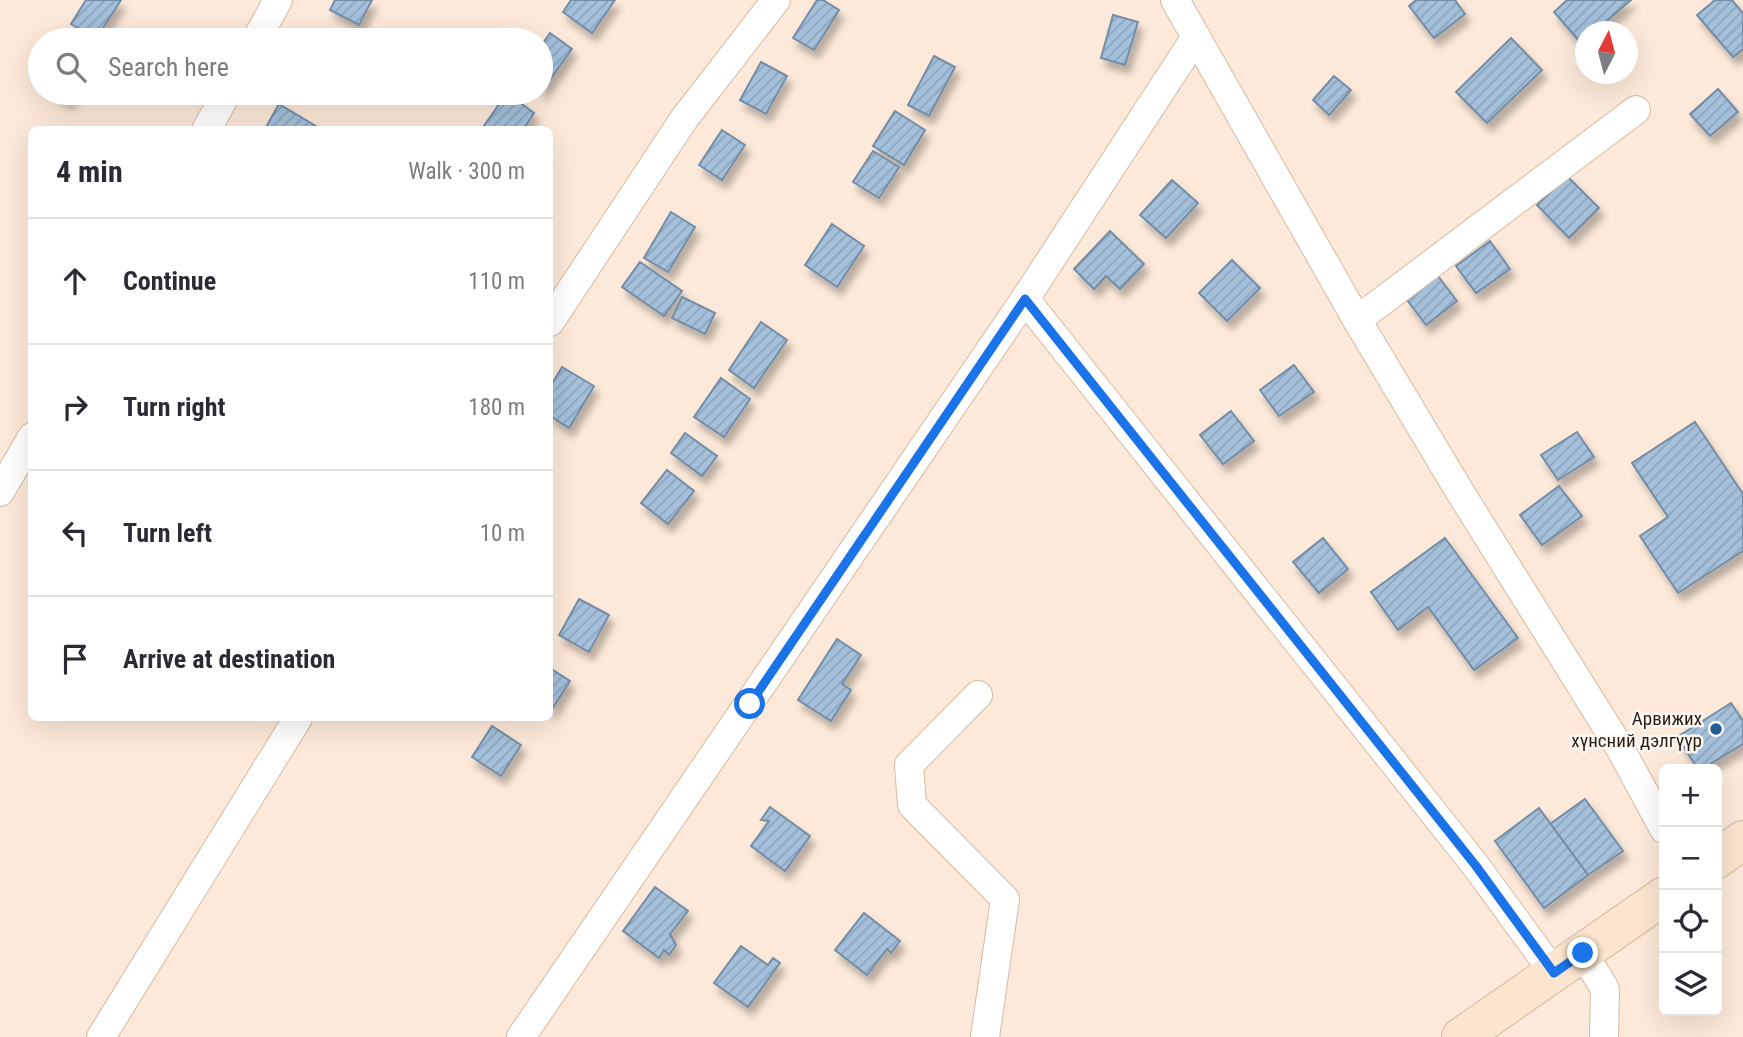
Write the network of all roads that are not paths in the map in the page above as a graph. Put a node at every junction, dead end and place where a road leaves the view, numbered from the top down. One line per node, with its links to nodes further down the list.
1 (278, 0): 4 (street)
2 (776, 0): 10 (street)
3 (1175, 0): 5 (street)
4 (263, 28)
5 (1196, 37): 9 (street); 11 (street)
6 (220, 105): 8 (street)
7 (1636, 110): 11 (street)
8 (208, 126)
9 (1025, 299): 20 (street); 22 (street)
10 (553, 317)
11 (1357, 320): 16 (street)
12 (28, 444): 13 (street)
13 (0, 492)
14 (978, 695): 23 (street)
15 (296, 721): 21 (street)
16 (1663, 827)
17 (1743, 840): 18 (main road)
18 (1722, 855)
19 (1659, 899): 20 (main road)
20 (1568, 963): 24 (main road); 25 (street)
21 (101, 1037)
22 (521, 1037)
23 (985, 1037)
24 (1461, 1037)
25 (1604, 1037)

